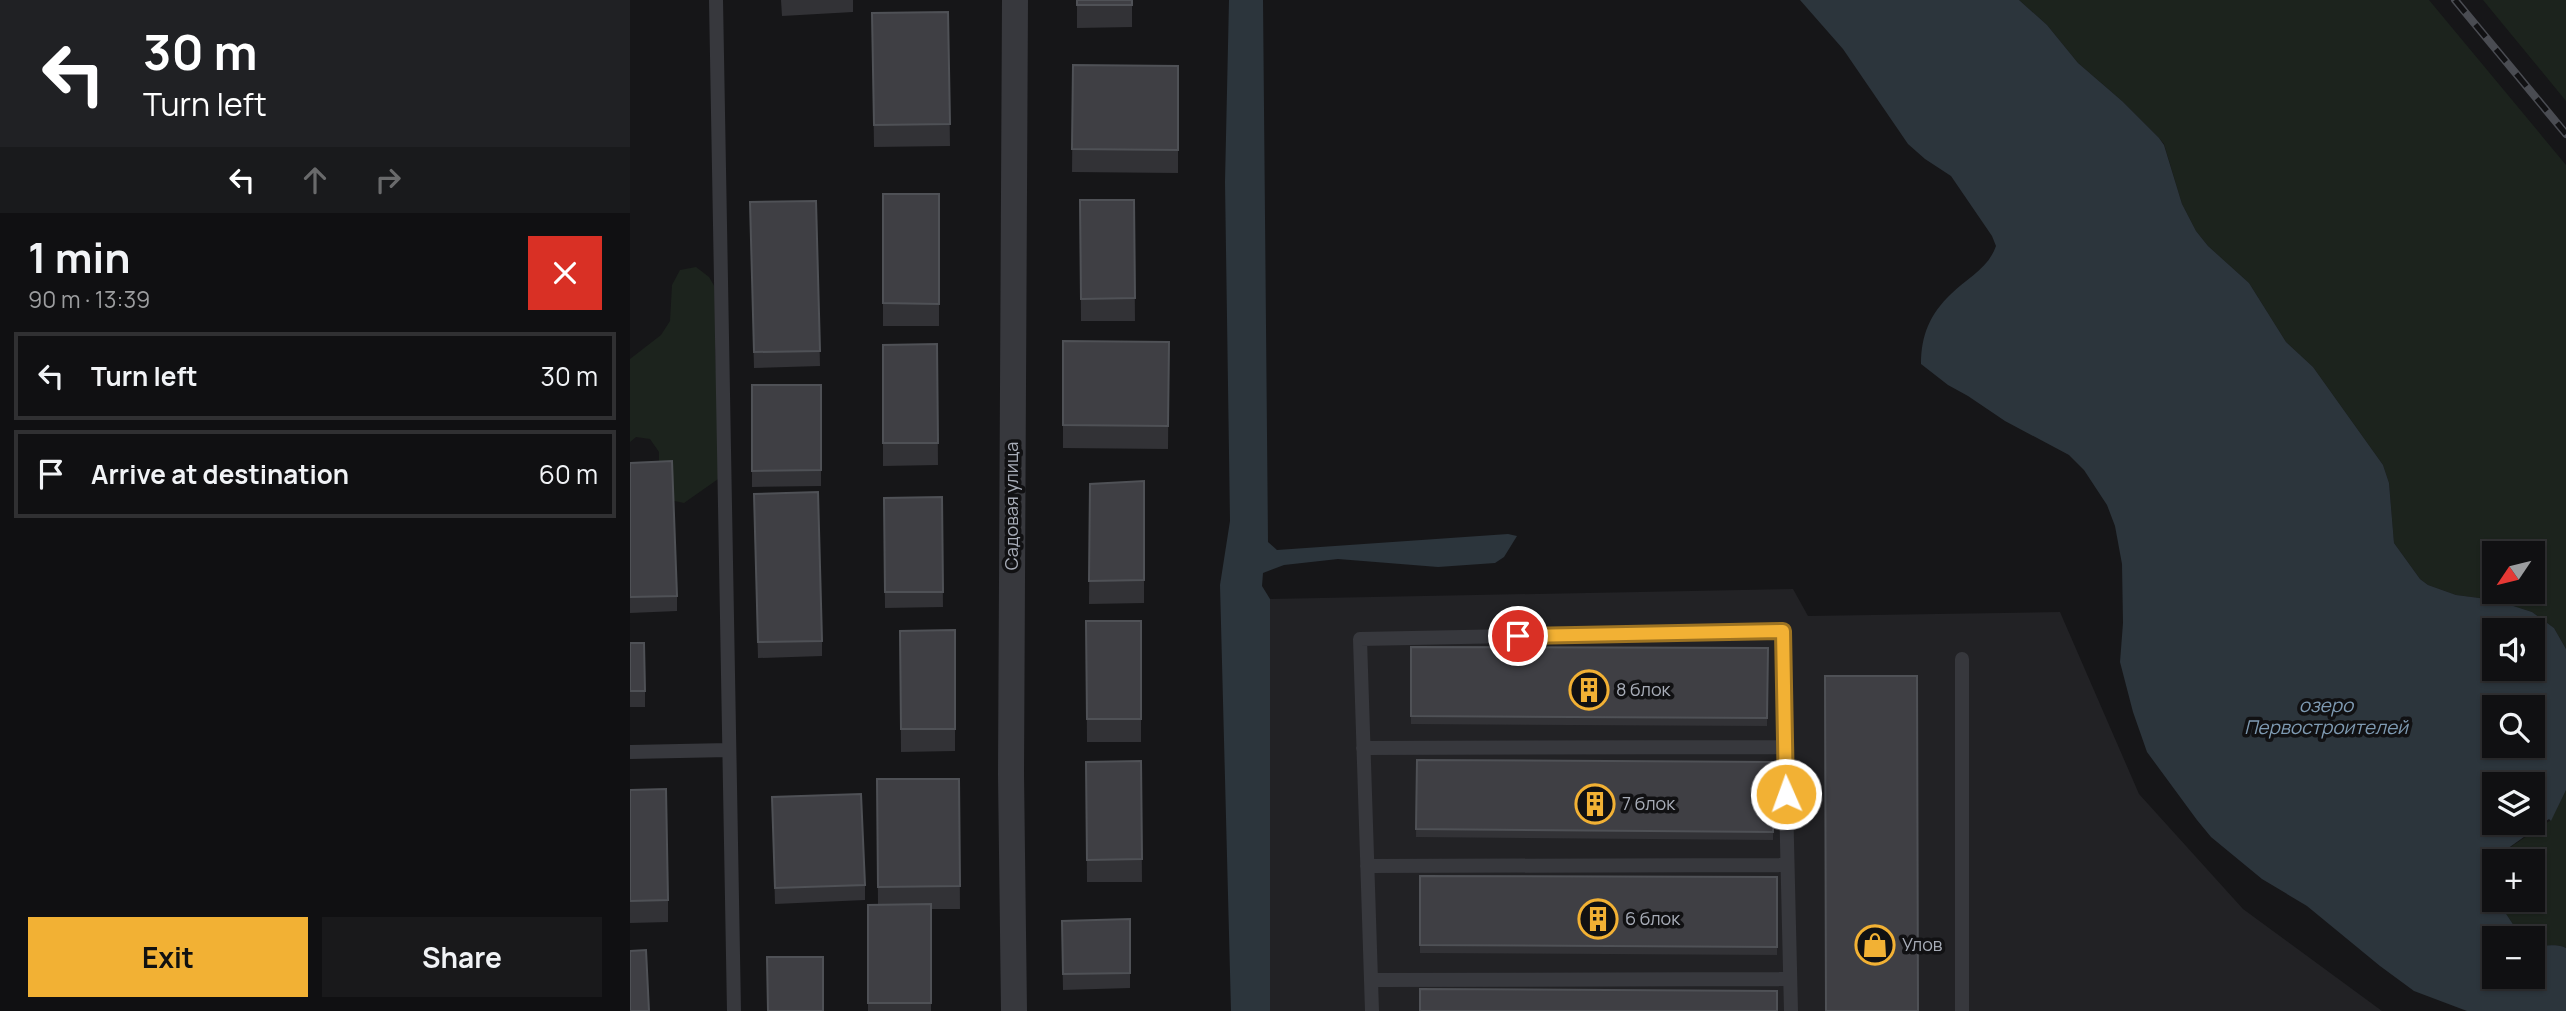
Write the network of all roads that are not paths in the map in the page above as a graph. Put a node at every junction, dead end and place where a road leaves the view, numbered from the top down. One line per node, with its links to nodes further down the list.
1 (716, 0): 6 (lane)
2 (1015, 0): 13 (street, Садовая улица)
3 (1962, 659): 16 (lane)
4 (1785, 747): 5 (lane); 5 (lane); 8 (lane)
5 (1363, 748): 9 (lane)
6 (729, 750): 7 (lane); 12 (lane)
7 (630, 752)
8 (1787, 865): 9 (lane); 10 (lane)
9 (1367, 866): 11 (lane)
10 (1790, 979): 11 (lane); 15 (lane)
11 (1371, 980): 14 (lane)
12 (734, 1011)
13 (1014, 1011)
14 (1372, 1011)
15 (1791, 1011)
16 (1962, 1011)

